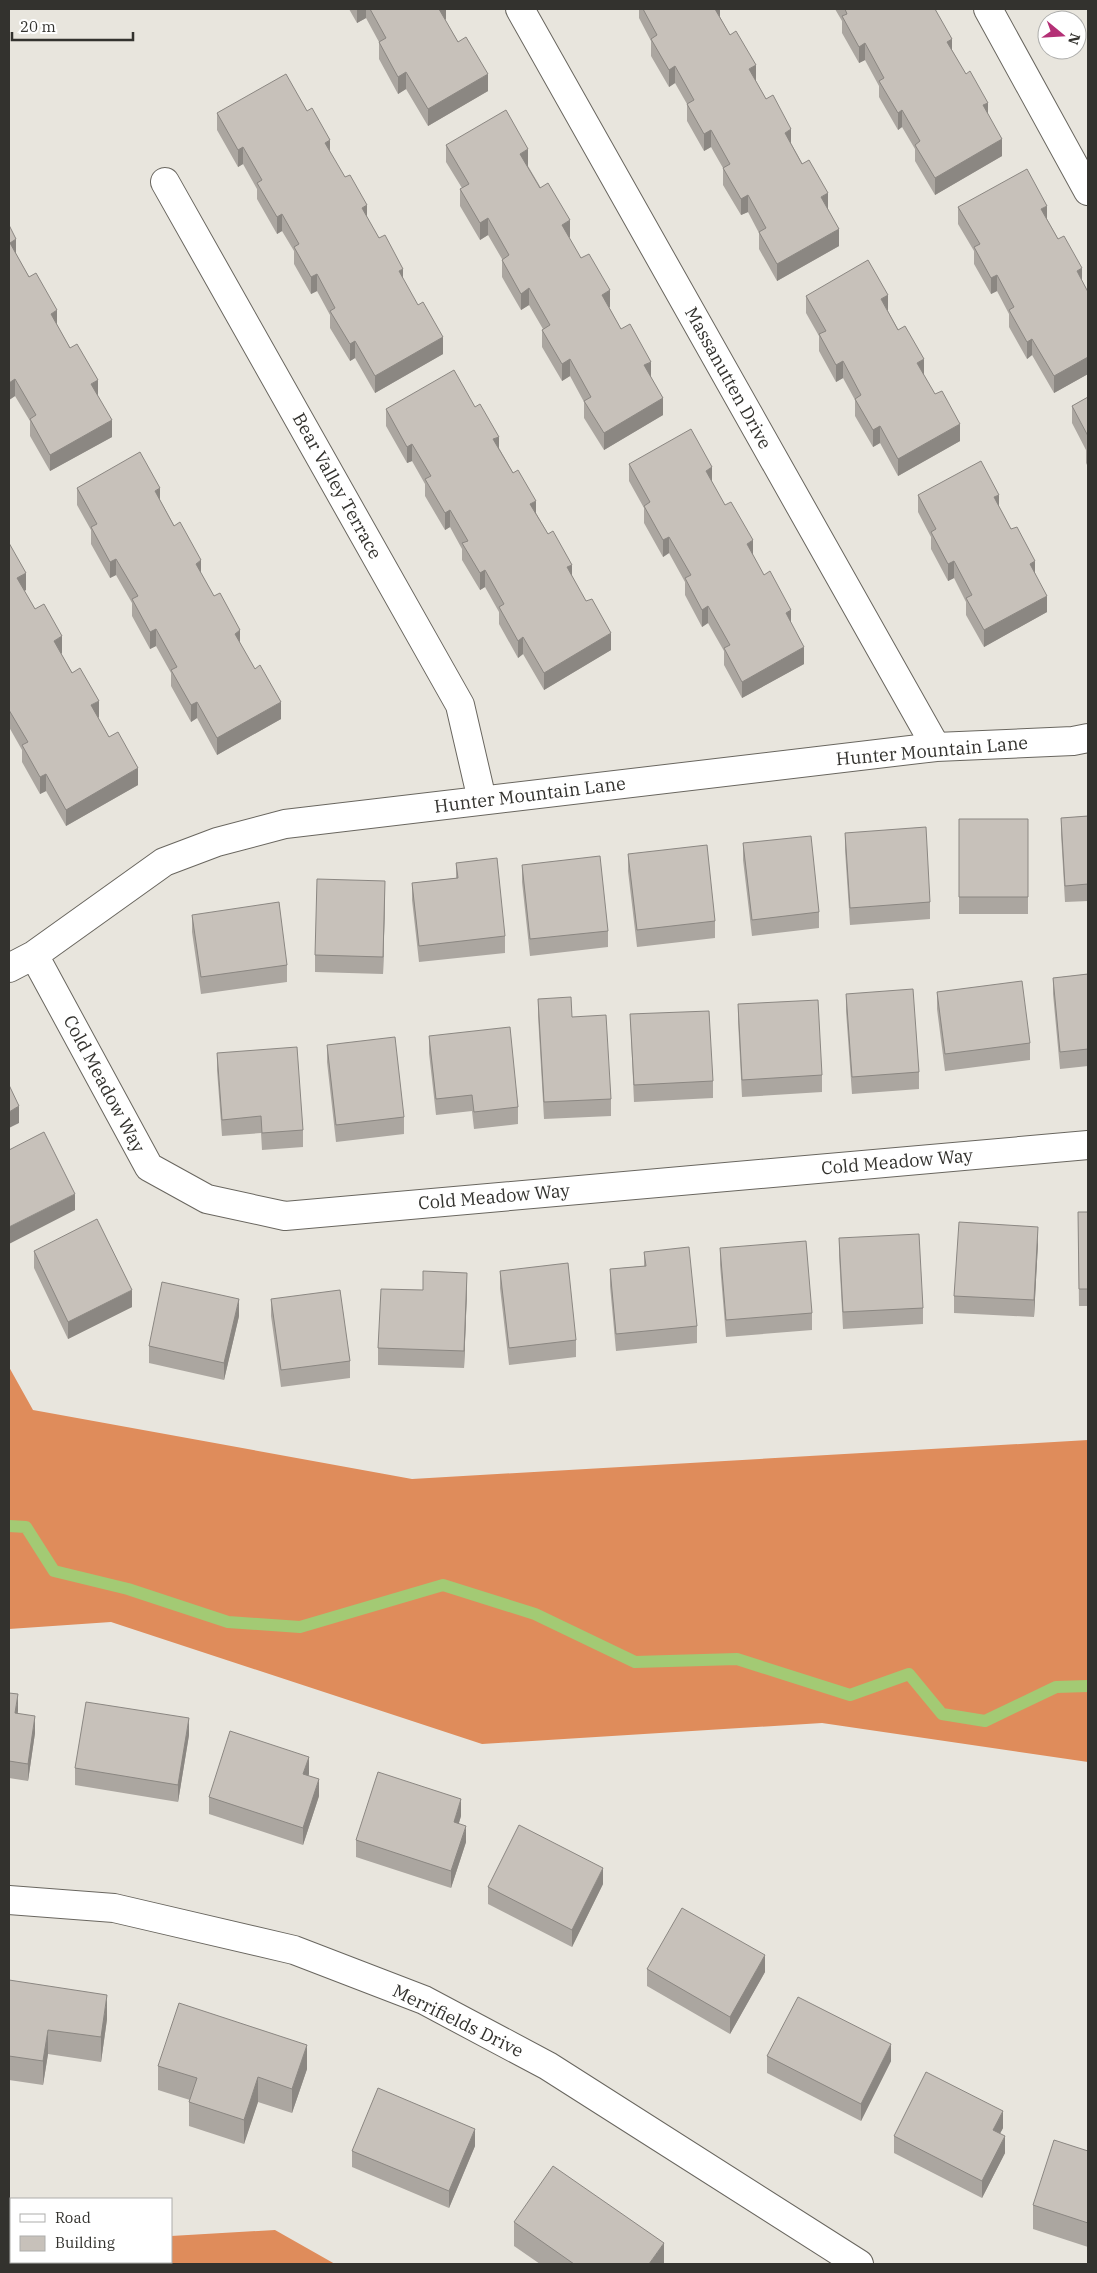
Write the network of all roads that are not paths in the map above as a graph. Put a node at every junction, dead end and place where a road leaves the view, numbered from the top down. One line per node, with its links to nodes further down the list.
1 (520, 9): 6 (street, Massanutten Drive)
2 (988, 9): 4 (street)
3 (165, 182): 7 (street, Bear Valley Terrace)
4 (1088, 191)
5 (1088, 738): 6 (street, Hunter Mountain Lane)
6 (936, 747): 7 (street, Hunter Mountain Lane)
7 (482, 800): 8 (street, Hunter Mountain Lane)
8 (34, 955): 9 (street, Hunter Mountain Lane); 10 (street, Cold Meadow Way)
9 (9, 968)
10 (1088, 1145)
11 (9, 1900): 12 (street, Merrifields Drive)
12 (859, 2264)

